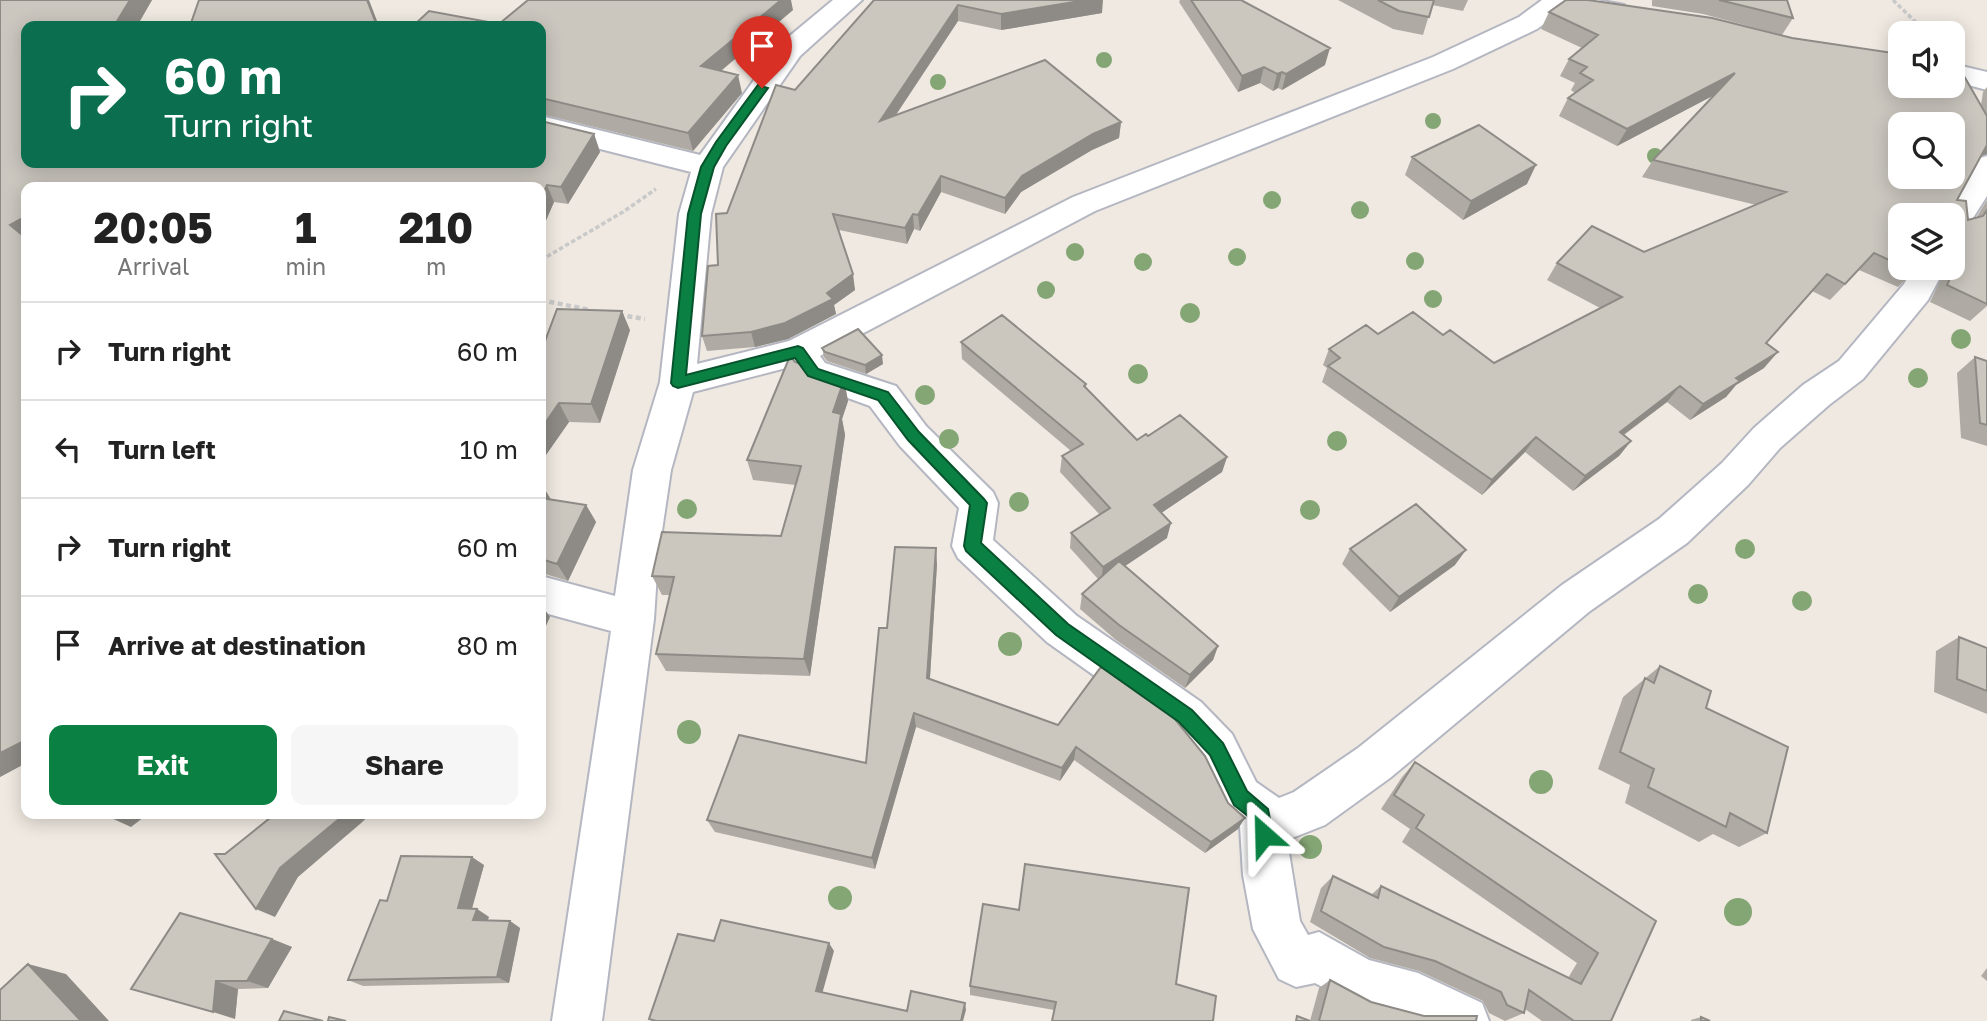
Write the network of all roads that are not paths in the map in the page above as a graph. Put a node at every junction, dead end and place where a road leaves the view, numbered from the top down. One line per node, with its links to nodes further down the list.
1 (849, 0): 7 (street)
2 (1556, 1): 3 (street); 11 (street)
3 (1637, 14)
4 (1965, 75): 5 (street)
5 (1987, 81)
6 (546, 126): 7 (street)
7 (699, 165): 12 (street)
8 (1987, 166): 9 (street)
9 (1965, 206)
10 (1922, 280): 15 (street)
11 (798, 352): 12 (street); 15 (street)
12 (678, 383): 14 (street)
13 (546, 595): 14 (street)
14 (633, 619): 16 (street)
15 (1262, 815): 17 (street)
16 (577, 1021)
17 (1464, 1021)

